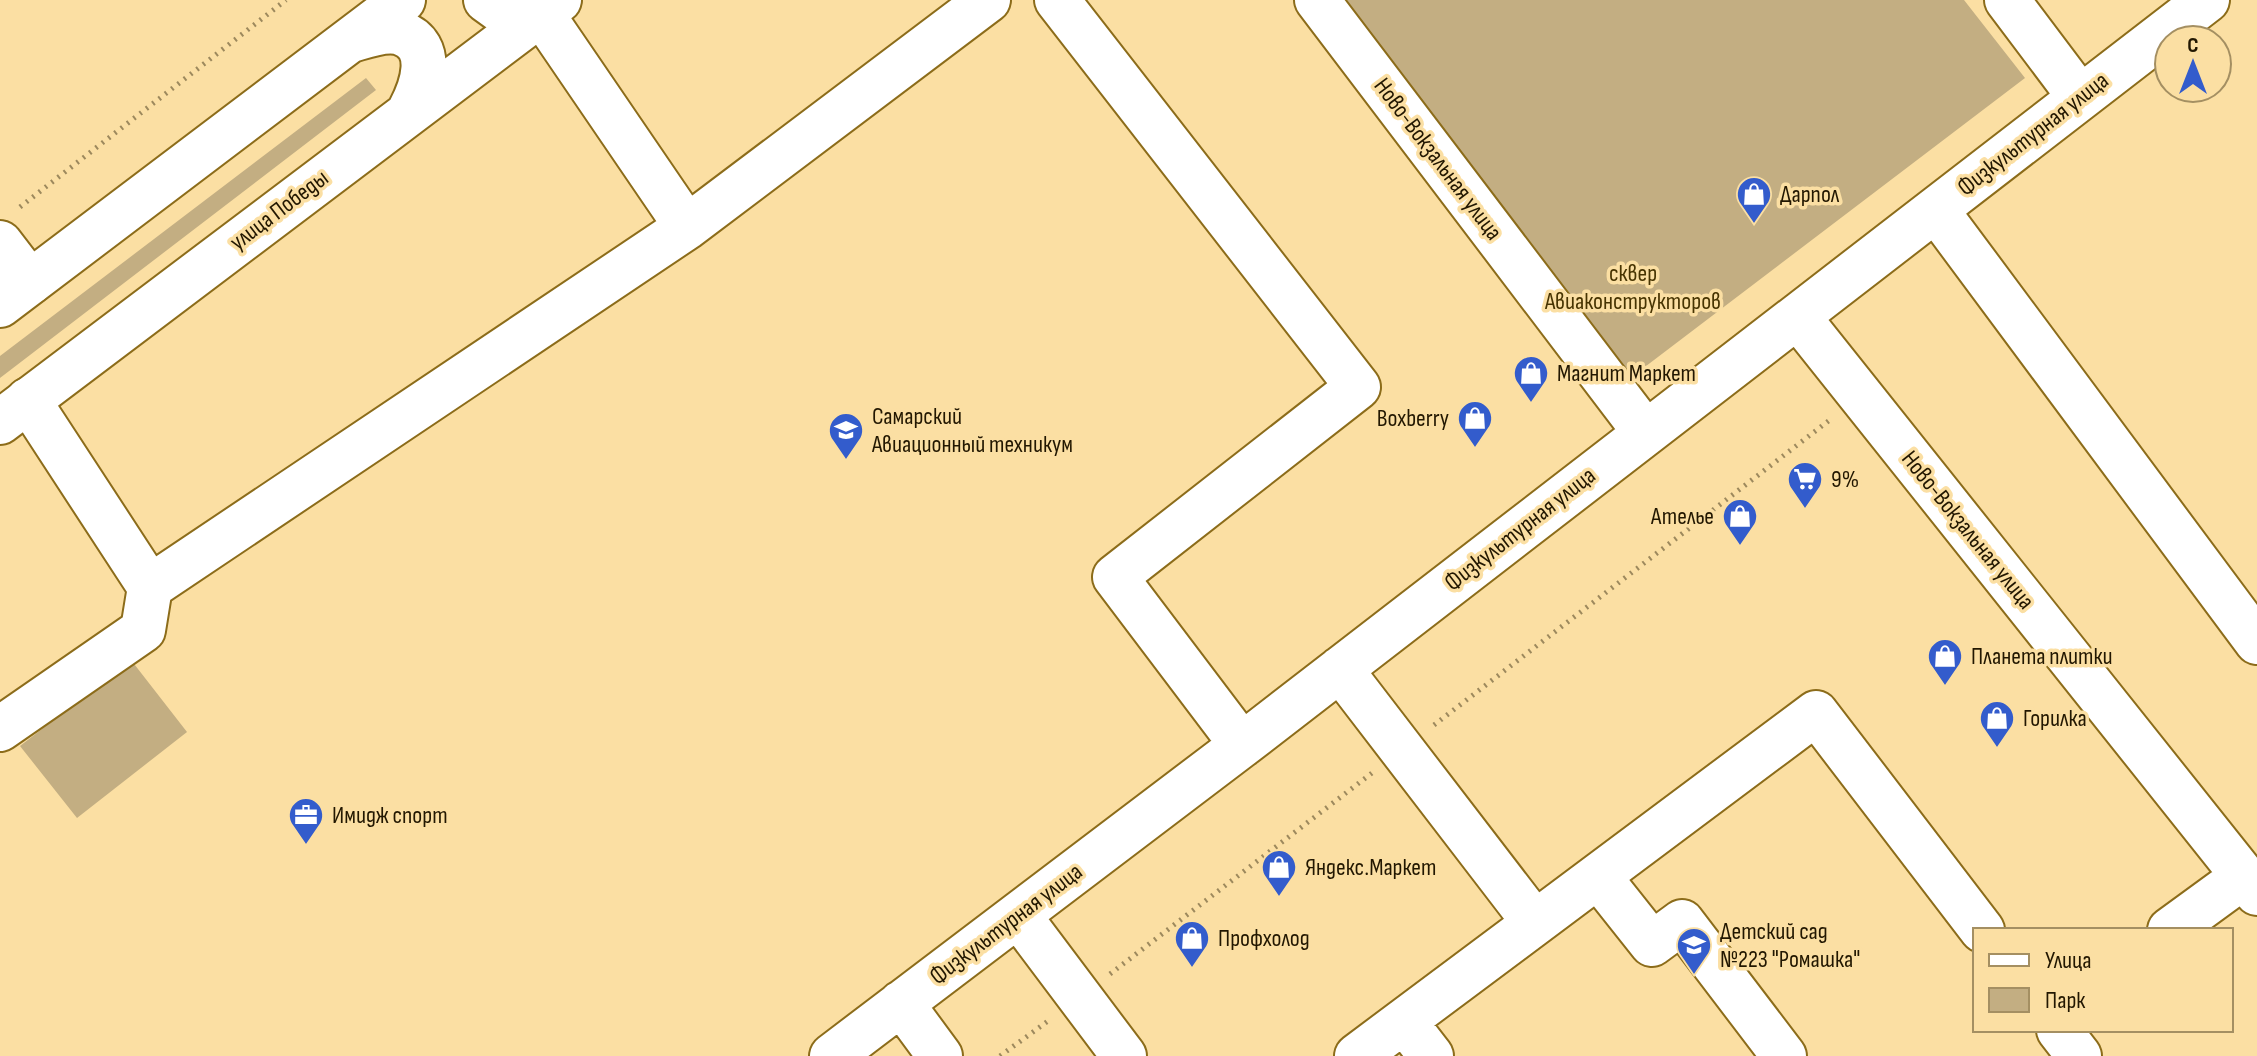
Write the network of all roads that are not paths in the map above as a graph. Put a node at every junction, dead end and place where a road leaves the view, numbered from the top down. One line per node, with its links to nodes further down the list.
1 (403, 0): 9 (street)
2 (486, 0): 8 (street)
3 (988, 0): 13 (street)
4 (1057, 0): 23 (street)
5 (1317, 0): 18 (street, Ново-Вокзальная улица)
6 (2007, 0): 10 (street)
7 (2207, 0): 10 (street, Физкультурная улица)
8 (546, 9): 11 (street, улица Победы); 13 (street)
9 (351, 40): 11 (street); 15 (street)
10 (2080, 97): 12 (street, Физкультурная улица)
11 (410, 110): 17 (street, улица Победы)
12 (1936, 210): 16 (street, Физкультурная улица); 20 (street)
13 (687, 227): 19 (street)
14 (6, 228): 15 (street)
15 (15, 293)
16 (1798, 317): 18 (street, Физкультурная улица); 25 (street, Ново-Вокзальная улица)
17 (14, 411): 19 (street)
18 (1645, 432): 21 (street, Физкультурная улица)
19 (150, 587): 22 (street)
20 (2257, 642)
21 (1340, 669): 23 (street, Физкультурная улица); 27 (street)
22 (0, 729)
23 (1242, 745): 26 (street, Физкультурная улица)
24 (1598, 876): 27 (street); 28 (street); 38 (street)
25 (2250, 884): 29 (street)
26 (1018, 915): 30 (street, Физкультурная улица); 35 (street)
27 (1535, 923): 31 (street)
28 (1980, 928)
29 (2173, 928)
30 (901, 1003): 33 (street, Физкультурная улица); 34 (street)
31 (1404, 1021): 36 (street); 37 (street)
32 (2061, 1032): 39 (street)
33 (832, 1056)
34 (940, 1056)
35 (1124, 1056)
36 (1357, 1056)
37 (1431, 1056)
38 (1784, 1056)
39 (2079, 1056)

